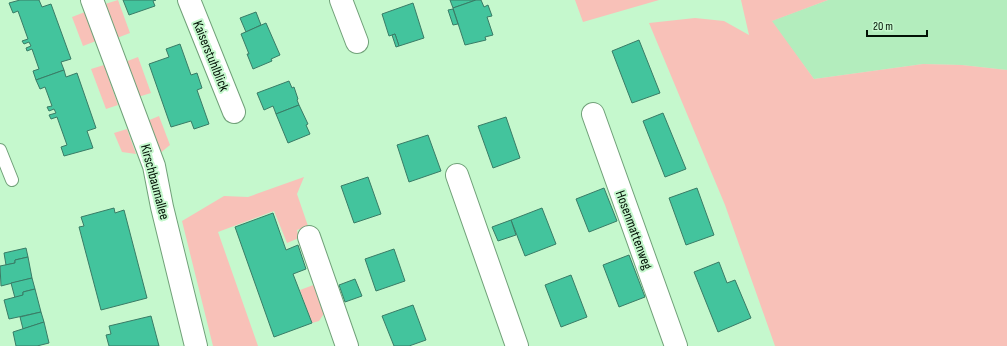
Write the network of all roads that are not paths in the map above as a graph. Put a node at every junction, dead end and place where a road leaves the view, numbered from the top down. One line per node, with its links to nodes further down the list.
1 (92, 0): 11 (street, Kirschbaumallee)
2 (189, 0): 5 (street, Kaiserstuhlblick)
3 (341, 0): 4 (street)
4 (358, 42)
5 (234, 112)
6 (593, 114): 14 (street, Hosenmattenweg)
7 (0, 150): 9 (lane)
8 (457, 175): 13 (street)
9 (12, 180)
10 (309, 237): 12 (street)
11 (196, 346)
12 (347, 346)
13 (517, 346)
14 (676, 346)

